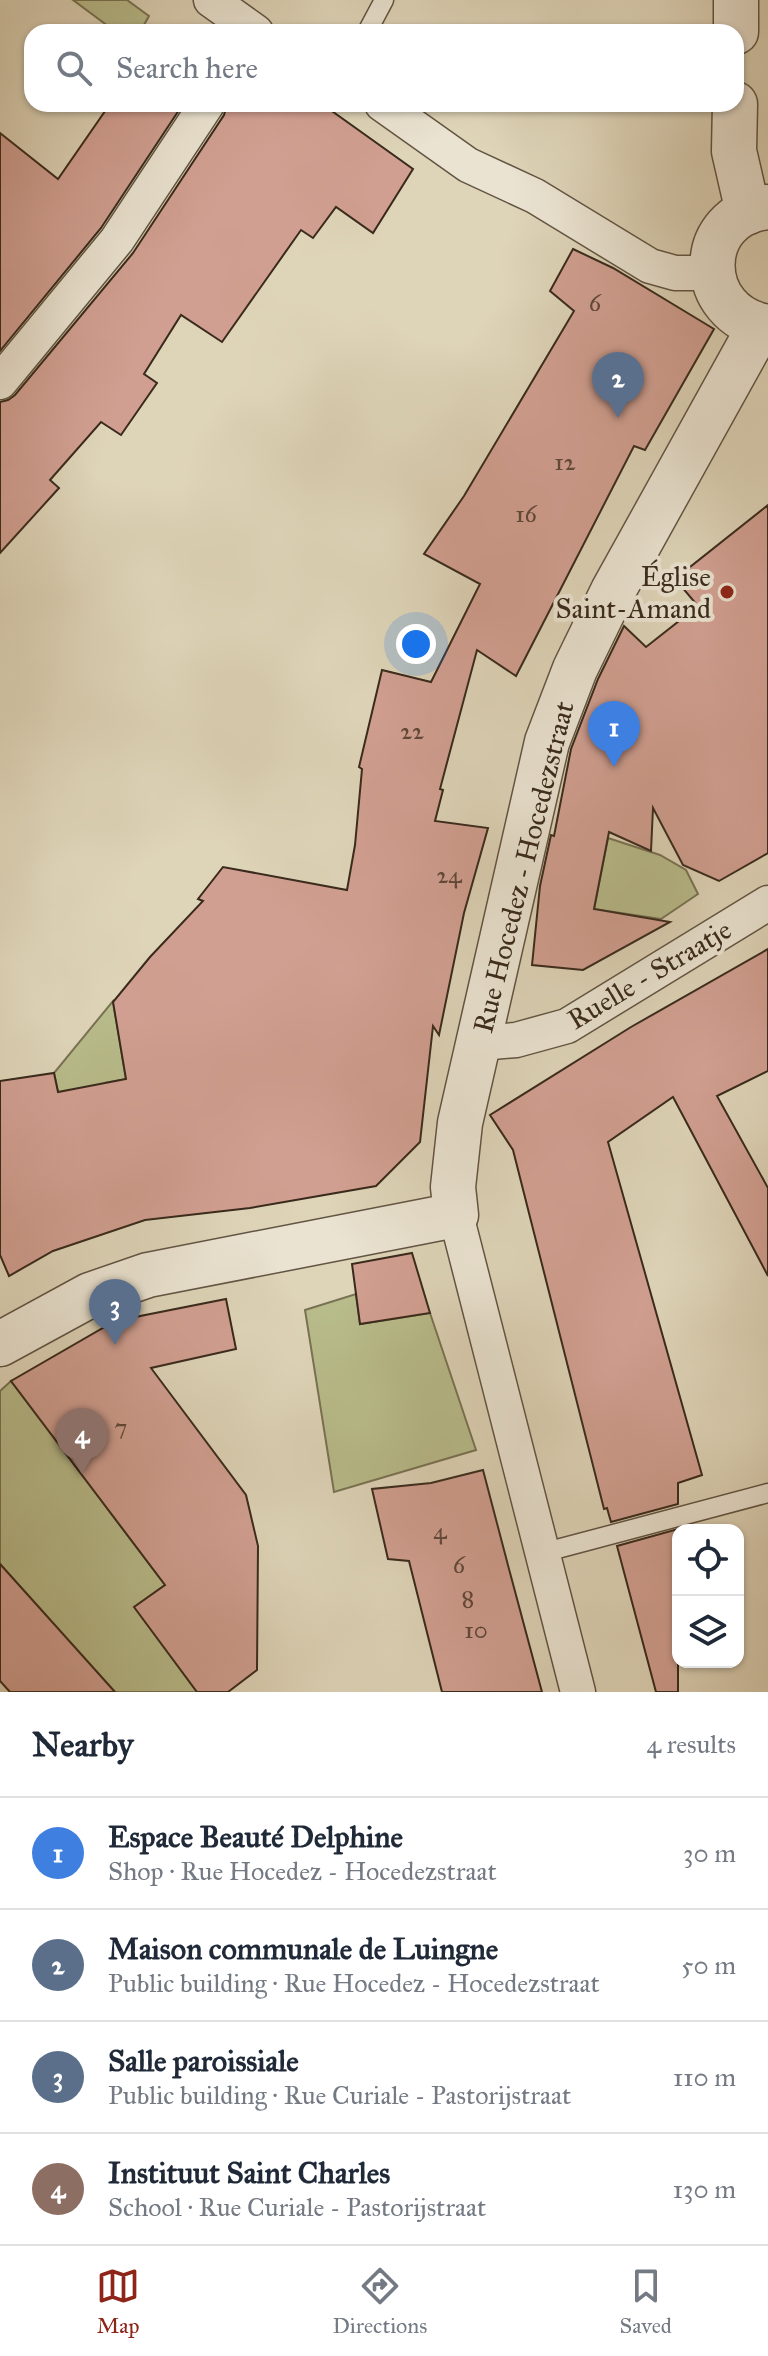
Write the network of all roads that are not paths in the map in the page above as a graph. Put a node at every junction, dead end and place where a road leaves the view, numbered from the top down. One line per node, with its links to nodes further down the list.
1 (211, 0): 4 (street)
2 (384, 0): 5 (lane)
3 (736, 0): 6 (street)
4 (245, 24)
5 (371, 24)
6 (736, 24)
7 (202, 112): 13 (street)
8 (393, 112): 11 (street)
9 (735, 112): 10 (street)
10 (758, 209): 11 (street)
11 (712, 273): 12 (street)
12 (764, 326): 15 (street, Rue Hocedez - Hocedezstraat)
13 (0, 382)
14 (768, 903): 15 (street, Ruelle - Straatje)
15 (480, 1043): 16 (street, Rue Hocedez - Hocedezstraat)
16 (456, 1215): 17 (street); 19 (street)
17 (0, 1344)
18 (768, 1493): 19 (lane)
19 (542, 1553): 20 (street)
20 (578, 1692)

